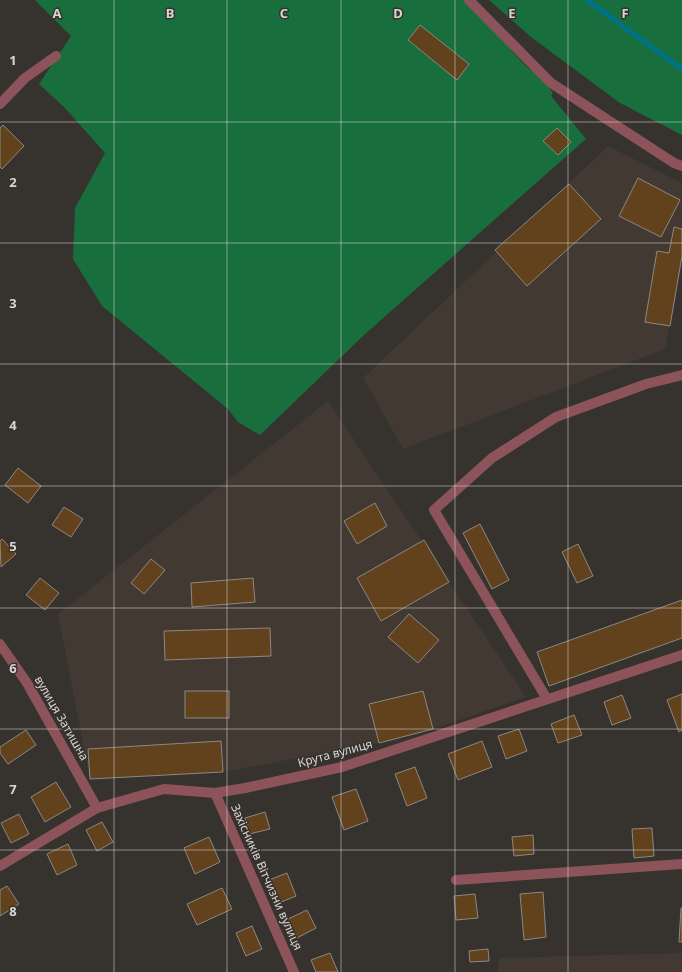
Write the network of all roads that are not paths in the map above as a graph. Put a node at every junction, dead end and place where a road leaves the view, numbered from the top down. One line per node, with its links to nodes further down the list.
1 (469, 0): 4 (street)
2 (56, 56): 3 (street)
3 (0, 104)
4 (682, 166)
5 (682, 375): 8 (street)
6 (0, 644): 10 (street, вулиця Затишна)
7 (682, 655): 8 (street, Крута вулиця)
8 (547, 699): 9 (street, Крута вулиця)
9 (215, 793): 10 (street, Крута вулиця); 14 (street, Захісників Вітчизни вулиця)
10 (97, 808): 12 (street, Крута вулиця)
11 (682, 864): 13 (street)
12 (0, 866)
13 (456, 880)
14 (294, 972)

